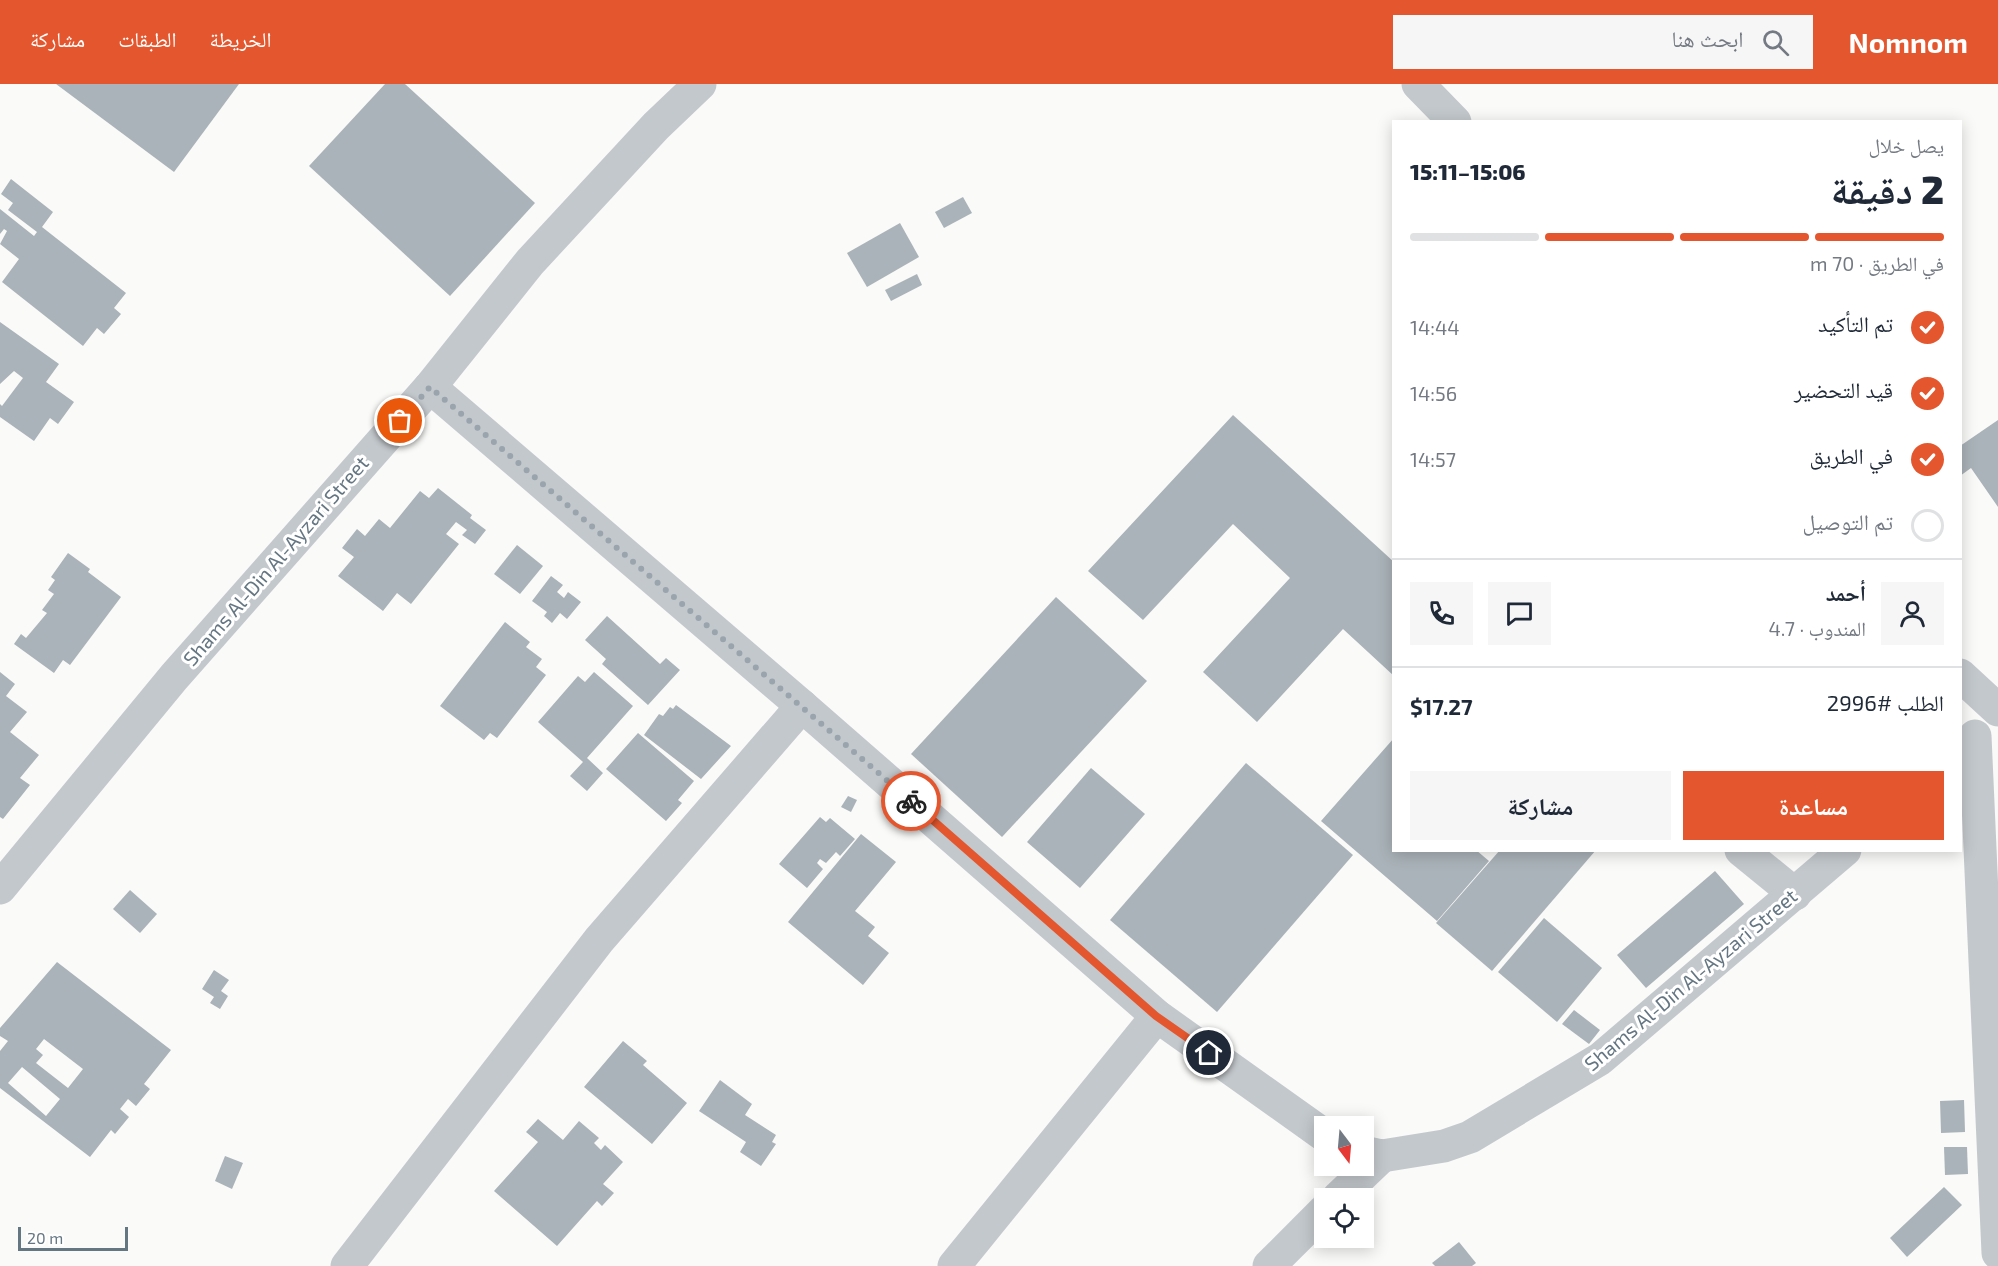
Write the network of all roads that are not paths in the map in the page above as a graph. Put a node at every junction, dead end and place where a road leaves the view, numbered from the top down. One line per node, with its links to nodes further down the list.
1 (700, 84): 4 (street, Shams Al-Din Al-Ayzari Street)
2 (1418, 84): 3 (street)
3 (1453, 120)
4 (430, 387): 6 (street); 11 (street, Shams Al-Din Al-Ayzari Street)
5 (1962, 677): 7 (street)
6 (802, 705): 13 (street); 20 (street)
7 (1998, 710)
8 (1978, 733): 19 (street)
9 (1743, 852): 12 (street)
10 (1843, 852): 12 (street, Shams Al-Din Al-Ayzari Street)
11 (0, 888)
12 (1795, 894): 15 (street, Shams Al-Din Al-Ayzari Street)
13 (1156, 1016): 14 (street); 21 (street)
14 (1314, 1128)
15 (1374, 1154)
16 (1355, 1176): 17 (street)
17 (1346, 1188)
18 (1314, 1221): 22 (street)
19 (1998, 1253)
20 (347, 1266)
21 (954, 1266)
22 (1269, 1266)

